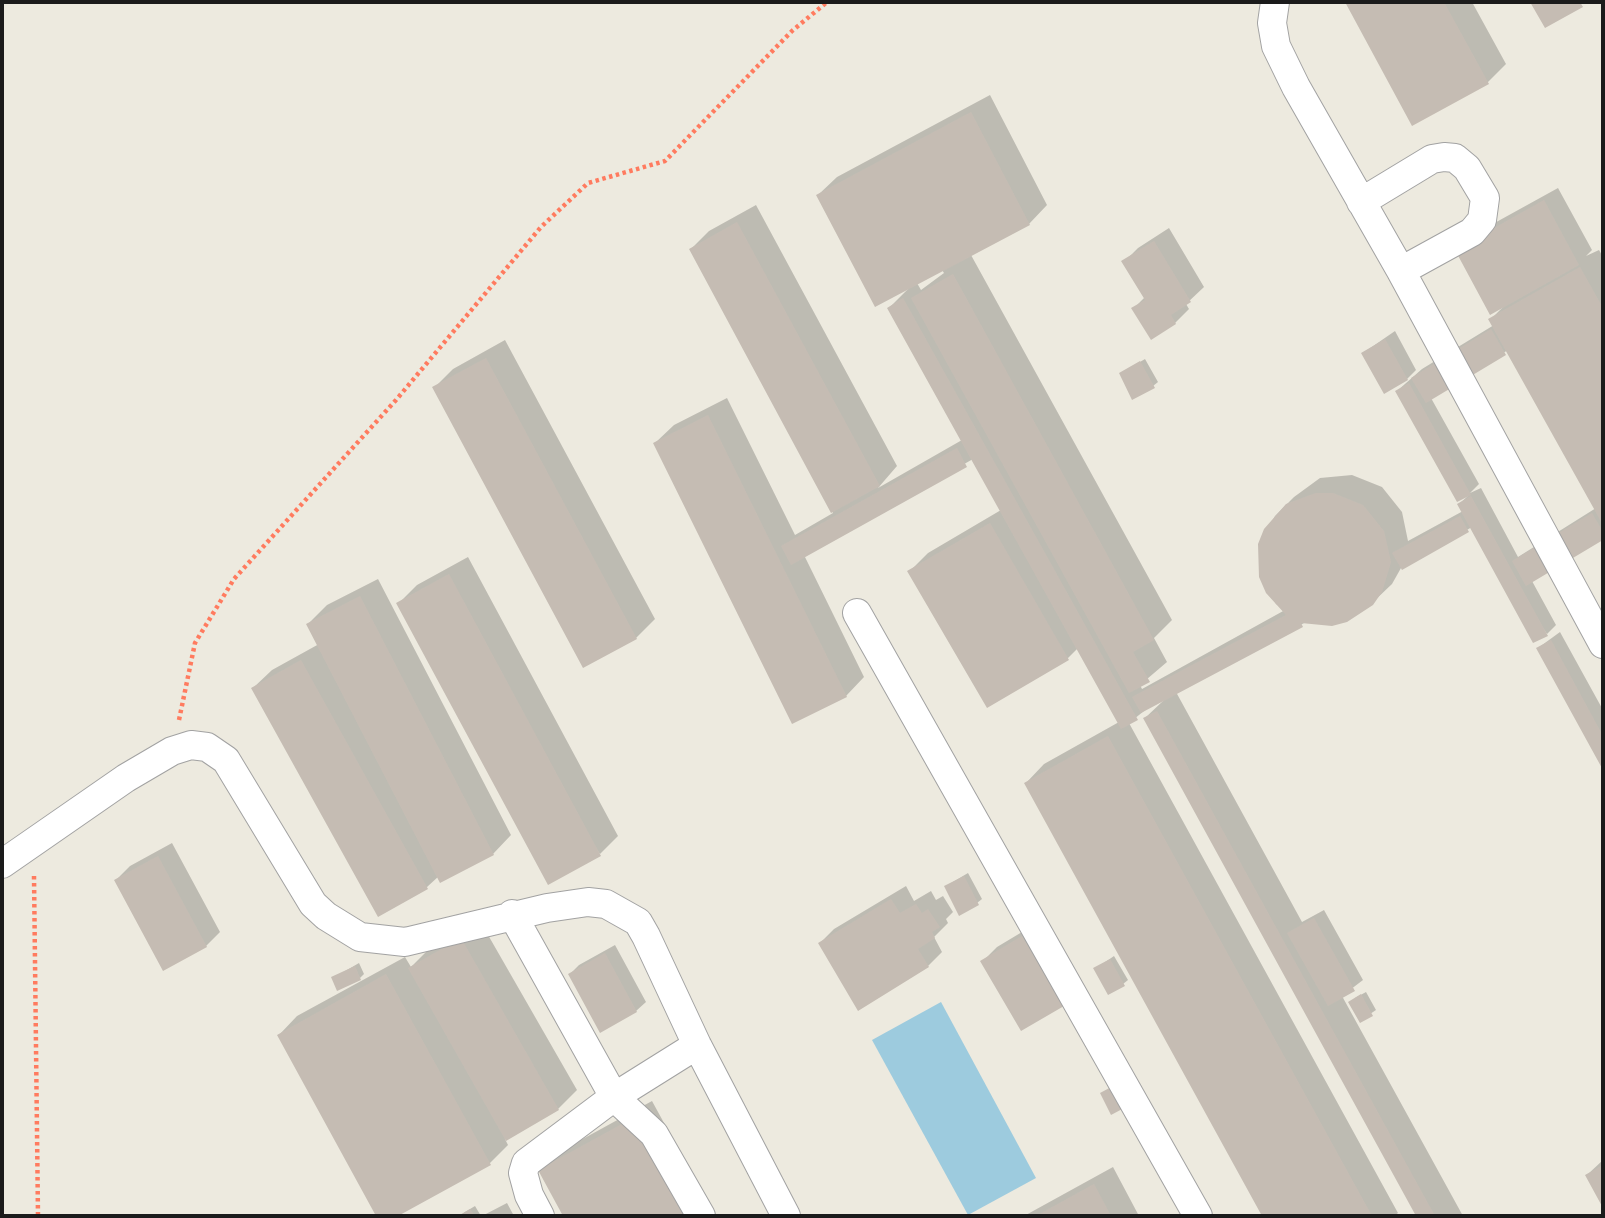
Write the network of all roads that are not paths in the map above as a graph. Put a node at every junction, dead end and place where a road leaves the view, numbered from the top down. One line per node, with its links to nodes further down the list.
1 (1275, 2): 2 (lane)
2 (1362, 202): 3 (lane); 3 (lane)
3 (1401, 271): 5 (lane)
4 (857, 613): 13 (lane)
5 (1603, 644)
6 (2, 864): 7 (lane)
7 (512, 914): 8 (lane); 9 (lane)
8 (697, 1045): 9 (lane); 12 (lane)
9 (614, 1097): 10 (lane); 11 (lane)
10 (540, 1216)
11 (701, 1216)
12 (786, 1216)
13 (1198, 1216)

